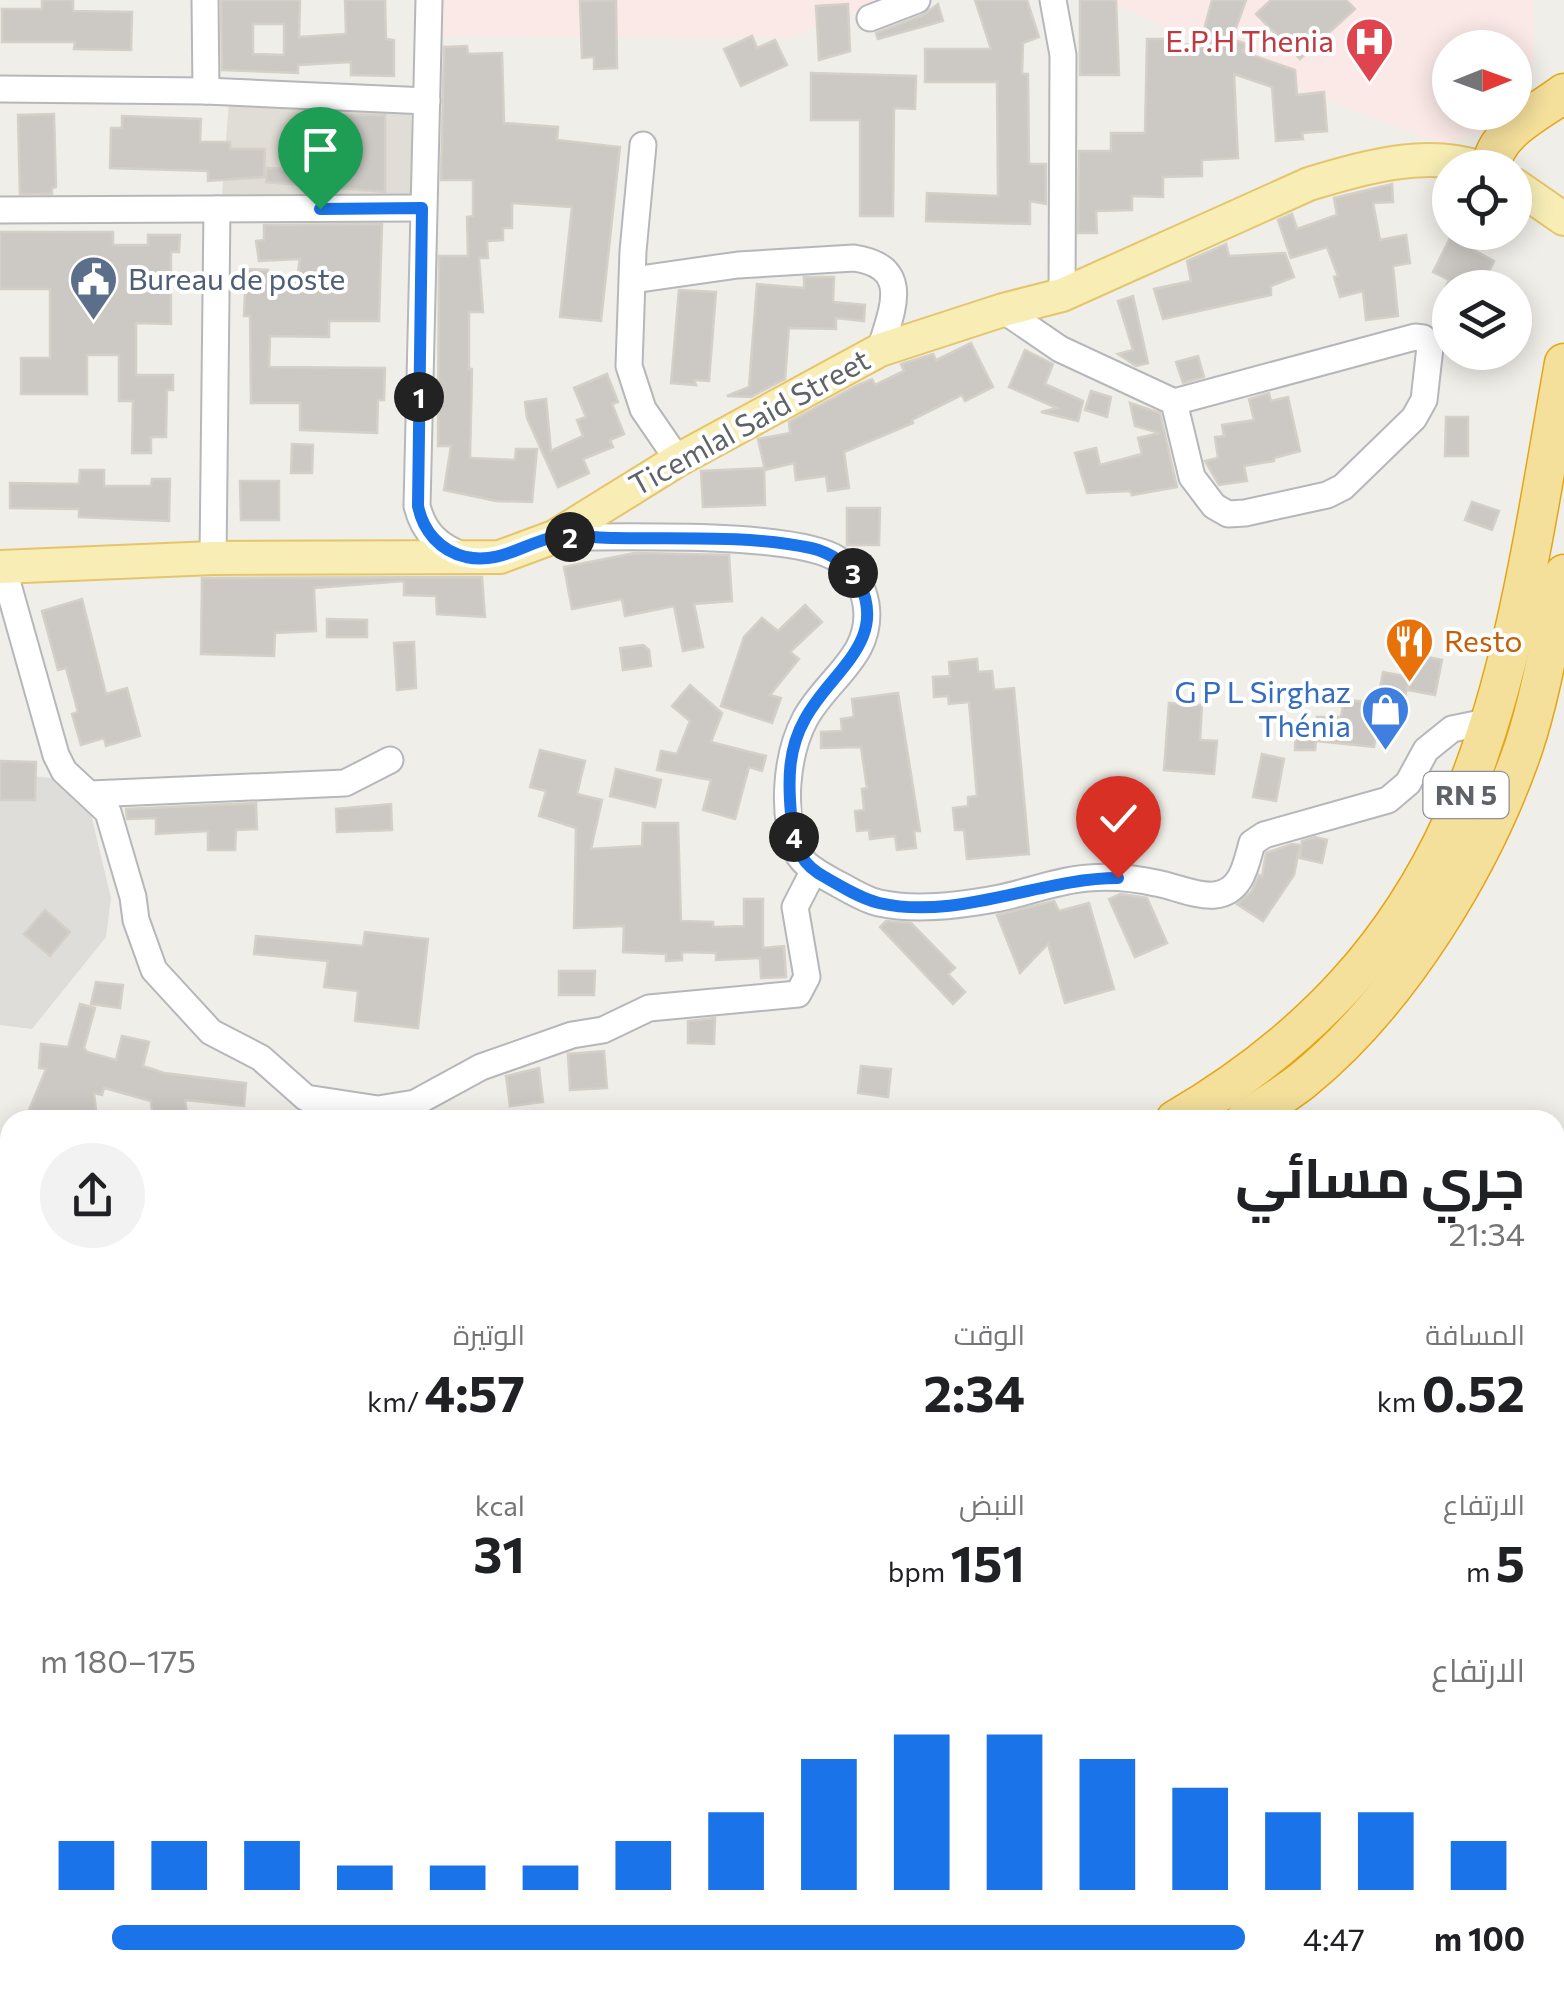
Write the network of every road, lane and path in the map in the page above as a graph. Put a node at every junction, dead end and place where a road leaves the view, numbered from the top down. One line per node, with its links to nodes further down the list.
1 (205, 0): 7 (street)
2 (429, 0): 9 (street)
3 (917, 0): 5 (street)
4 (1052, 0): 19 (street)
5 (870, 18)
6 (0, 89): 7 (street)
7 (206, 91): 9 (street)
8 (1564, 93): 11 (highway)
9 (427, 101): 14 (street)
10 (643, 146): 18 (street)
11 (1494, 150)
12 (1432, 162): 19 (main road, Ticemlal Said Street)
13 (1532, 197): 17 (main road)
14 (422, 208): 15 (street); 27 (street)
15 (217, 209): 16 (street); 26 (street)
16 (0, 210)
17 (1564, 219)
18 (633, 280): 21 (street); 24 (street)
19 (1062, 295): 20 (main road, Ticemlal Said Street)
20 (1004, 310): 21 (main road, Ticemlal Said Street); 23 (street)
21 (880, 350): 24 (main road, Ticemlal Said Street)
22 (1564, 363): 30 (highway, RN 5)
23 (1174, 402): 23 (street)
24 (678, 460): 25 (main road, Ticemlal Said Street)
25 (554, 537): 27 (main road, Ticemlal Said Street); 33 (street)
26 (213, 558): 27 (main road, Ticemlal Said Street); 28 (main road, Ticemlal Said Street)
27 (469, 558)
28 (2, 567): 32 (street)
29 (1564, 574): 35 (highway, RN 5)
30 (1491, 721): 33 (street); 34 (highway, RN 5)
31 (390, 760): 32 (street)
32 (91, 794): 33 (street)
33 (814, 870)
34 (1191, 1110)
35 (1260, 1110)

